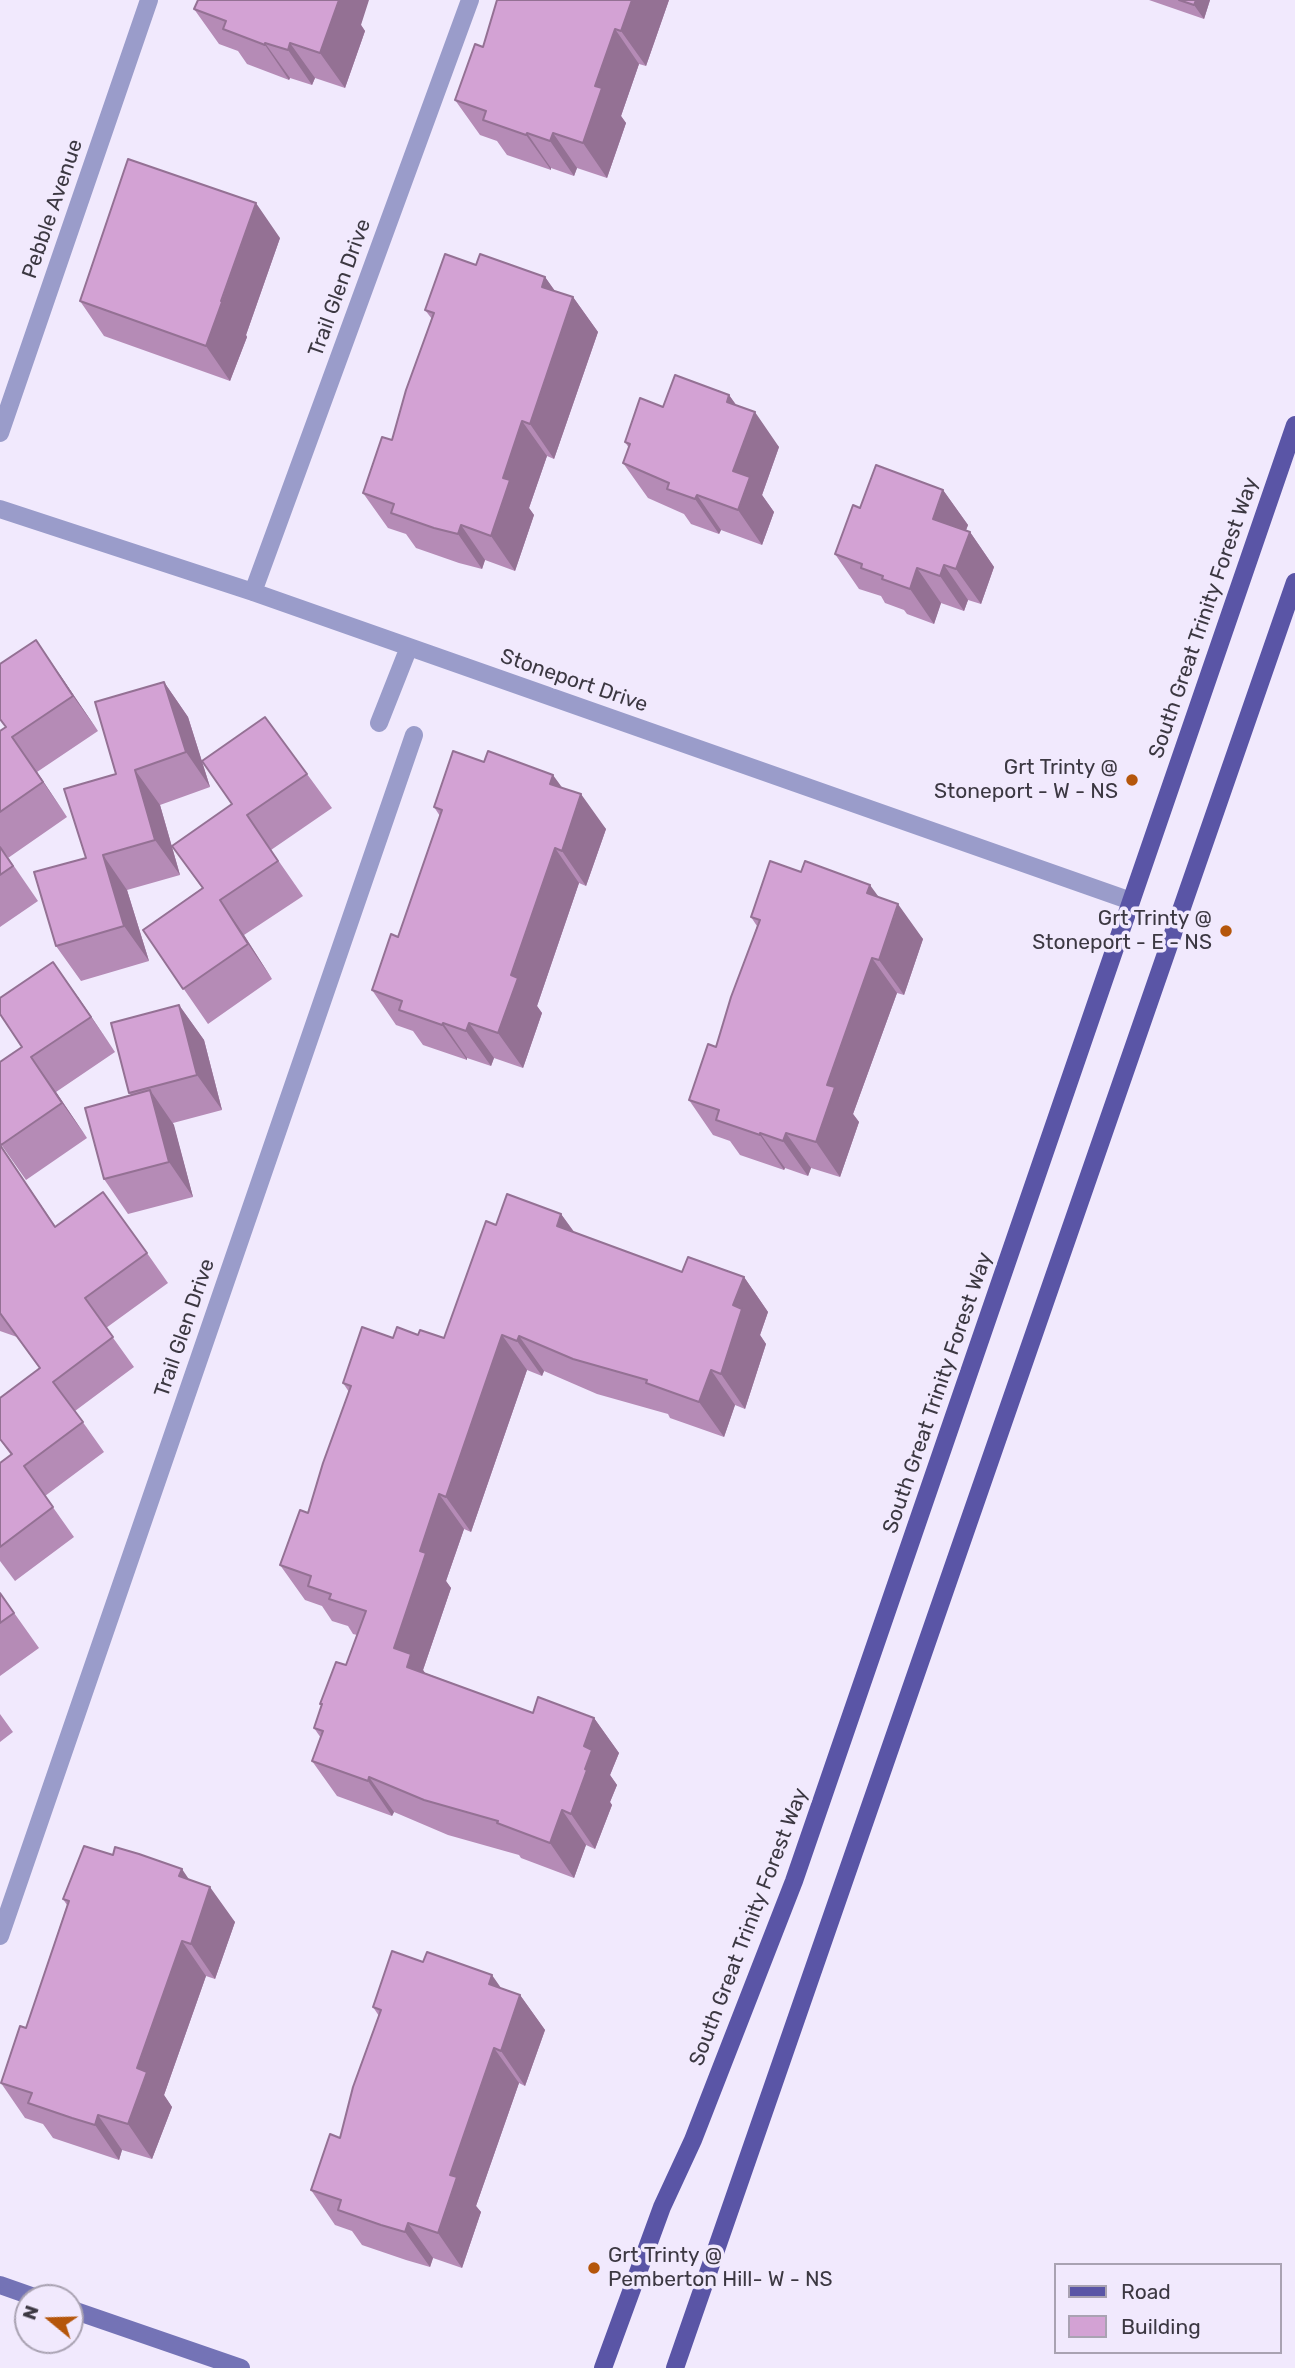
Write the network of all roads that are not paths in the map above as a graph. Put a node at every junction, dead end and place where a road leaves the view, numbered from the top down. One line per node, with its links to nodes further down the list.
1 (149, 0): 4 (street, Pebble Avenue)
2 (470, 0): 7 (street, Trail Glen Drive)
3 (1295, 425): 11 (main road, South Great Trinity Forest Way)
4 (0, 433)
5 (0, 509): 7 (street, Stoneport Drive)
6 (1295, 582): 16 (main road)
7 (253, 592): 8 (street, Stoneport Drive)
8 (409, 647): 9 (street); 11 (street, Stoneport Drive)
9 (379, 723)
10 (414, 735): 12 (street, Trail Glen Drive)
11 (1131, 901): 15 (main road, South Great Trinity Forest Way)
12 (0, 1936)
13 (84, 2314): 14 (street)
14 (241, 2368)
15 (604, 2368)
16 (675, 2368)

